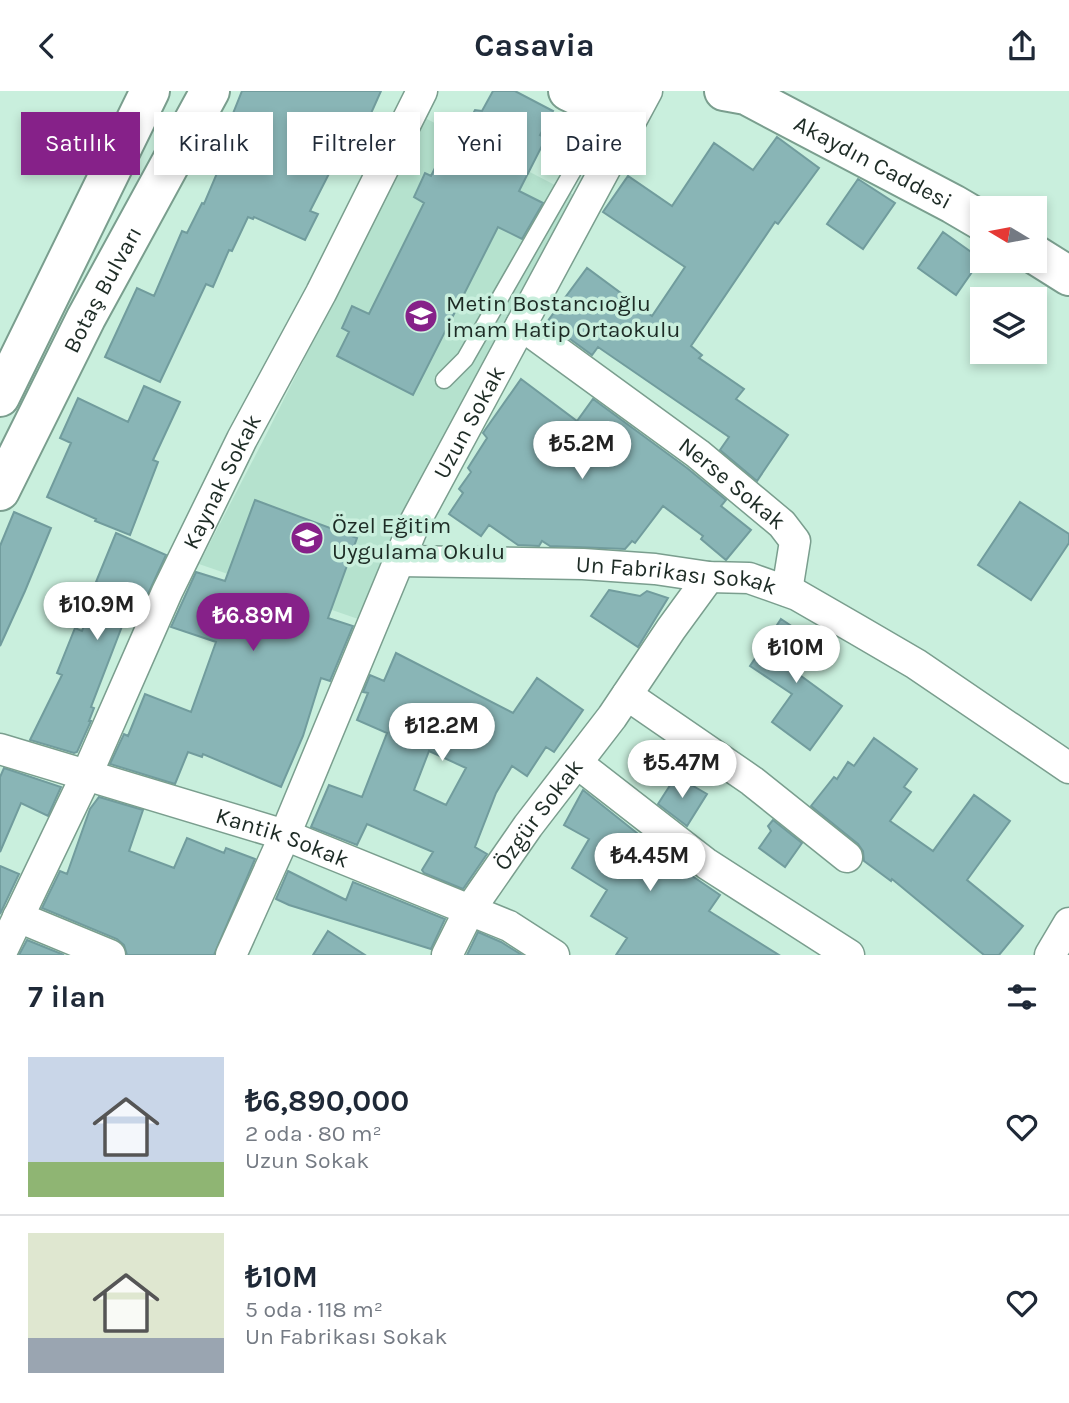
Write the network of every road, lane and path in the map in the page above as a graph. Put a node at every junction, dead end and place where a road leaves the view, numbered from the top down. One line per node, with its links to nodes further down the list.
1 (150, 91): 9 (street, Botaş Bulvarı)
2 (209, 91): 10 (street, Botaş Bulvarı)
3 (422, 91): 18 (street, Kaynak Sokak)
4 (724, 91): 6 (street, Akaydın Caddesi)
5 (606, 93): 7 (street, Uzun Sokak); 8 (lane)
6 (970, 214)
7 (521, 325): 11 (street, Uzun Sokak); 13 (street, Nerse Sokak)
8 (444, 380)
9 (0, 397)
10 (0, 491)
11 (399, 561): 12 (street, Un Fabrikası Sokak); 19 (street, Uzun Sokak)
12 (709, 576): 13 (street, Un Fabrikası Sokak); 14 (street, Özgür Sokak)
13 (787, 591): 17 (street, Un Fabrikası Sokak)
14 (627, 695): 16 (street, Özgür Sokak); 20 (street)
15 (0, 748): 18 (street, Kantik Sokak)
16 (576, 763): 21 (street, Özgür Sokak); 29 (street)
17 (1069, 768)
18 (87, 774): 19 (street, Kantik Sokak); 22 (street, Kaynak Sokak)
19 (285, 835): 21 (street, Kantik Sokak); 26 (street, Uzun Sokak)
20 (847, 857)
21 (469, 911): 27 (street, Özgür Sokak); 28 (street, Kantik Sokak)
22 (18, 918): 24 (street, Kaynak Sokak); 25 (street)
23 (1069, 923): 30 (street)
24 (0, 955)
25 (110, 955)
26 (231, 955)
27 (447, 955)
28 (554, 955)
29 (849, 955)
30 (1050, 955)

